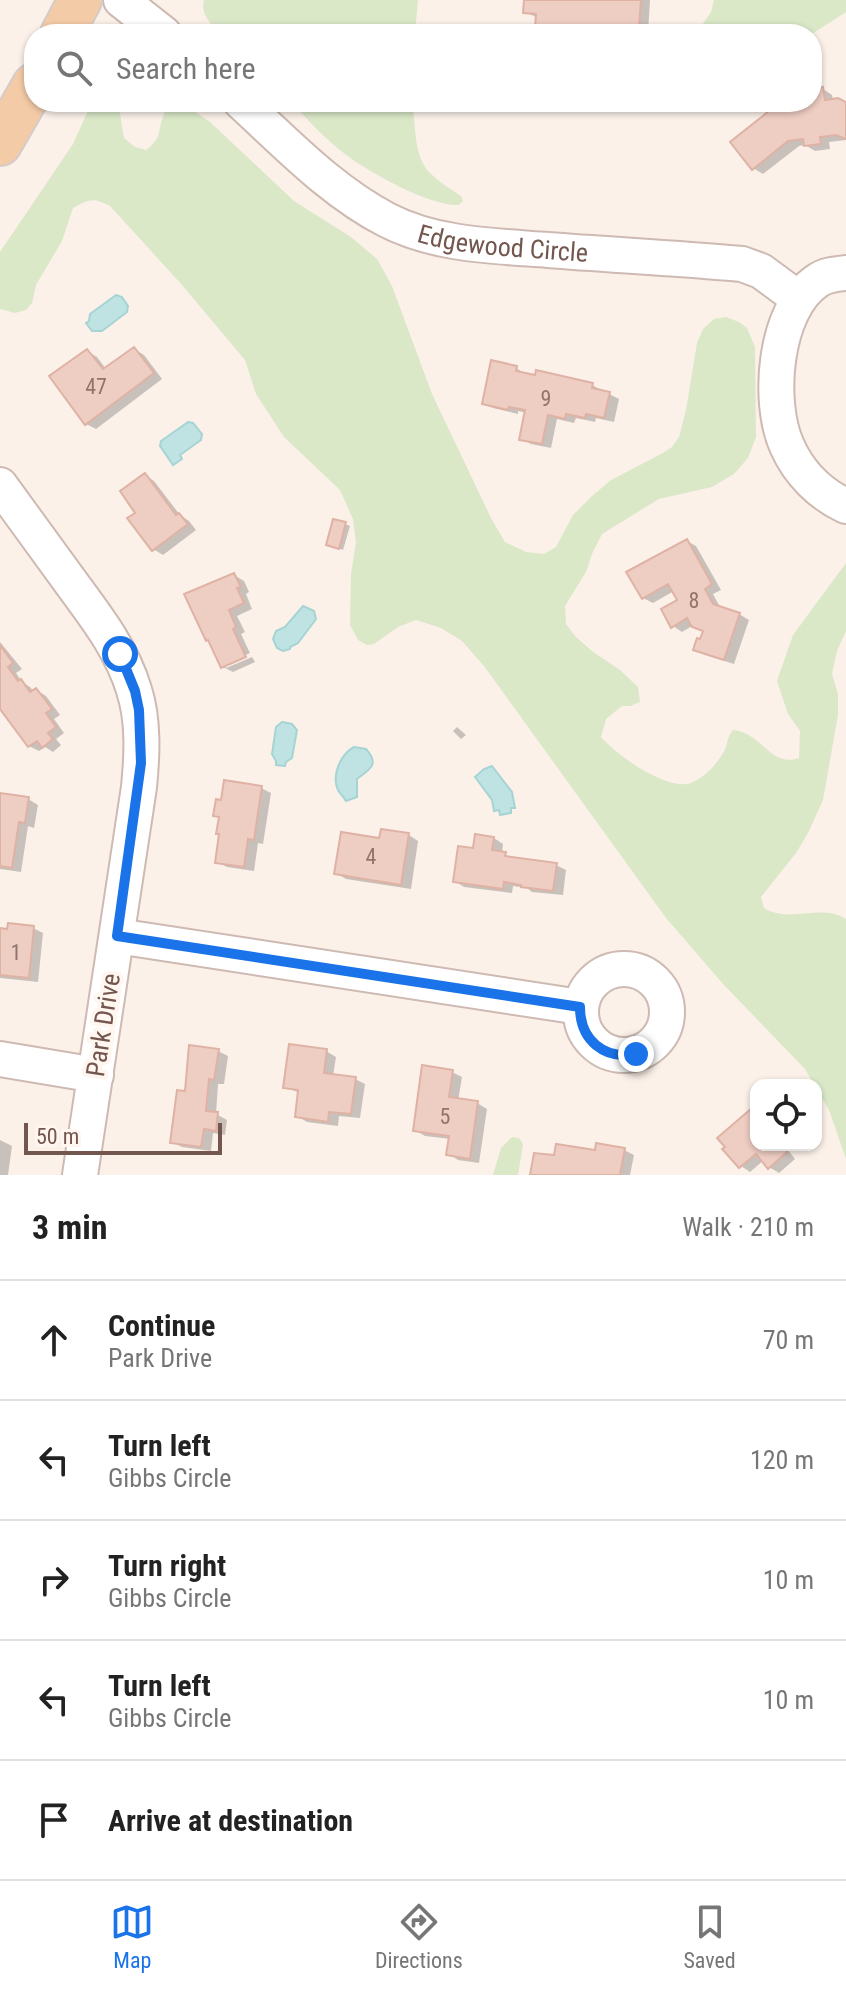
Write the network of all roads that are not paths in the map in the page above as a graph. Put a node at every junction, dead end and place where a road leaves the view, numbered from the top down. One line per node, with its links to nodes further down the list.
1 (80, 0): 3 (main road)
2 (121, 0): 4 (street)
3 (67, 24)
4 (151, 24)
5 (24, 102): 7 (main road)
6 (252, 112): 9 (street, Edgewood Circle)
7 (0, 144)
8 (846, 273): 9 (street)
9 (799, 299): 11 (street)
10 (0, 485): 12 (street, Park Drive)
11 (846, 506)
12 (117, 936): 13 (street); 15 (street, Park Drive)
13 (580, 1007)
14 (0, 1059): 15 (street)
15 (96, 1075): 16 (street, Park Drive)
16 (80, 1175)

